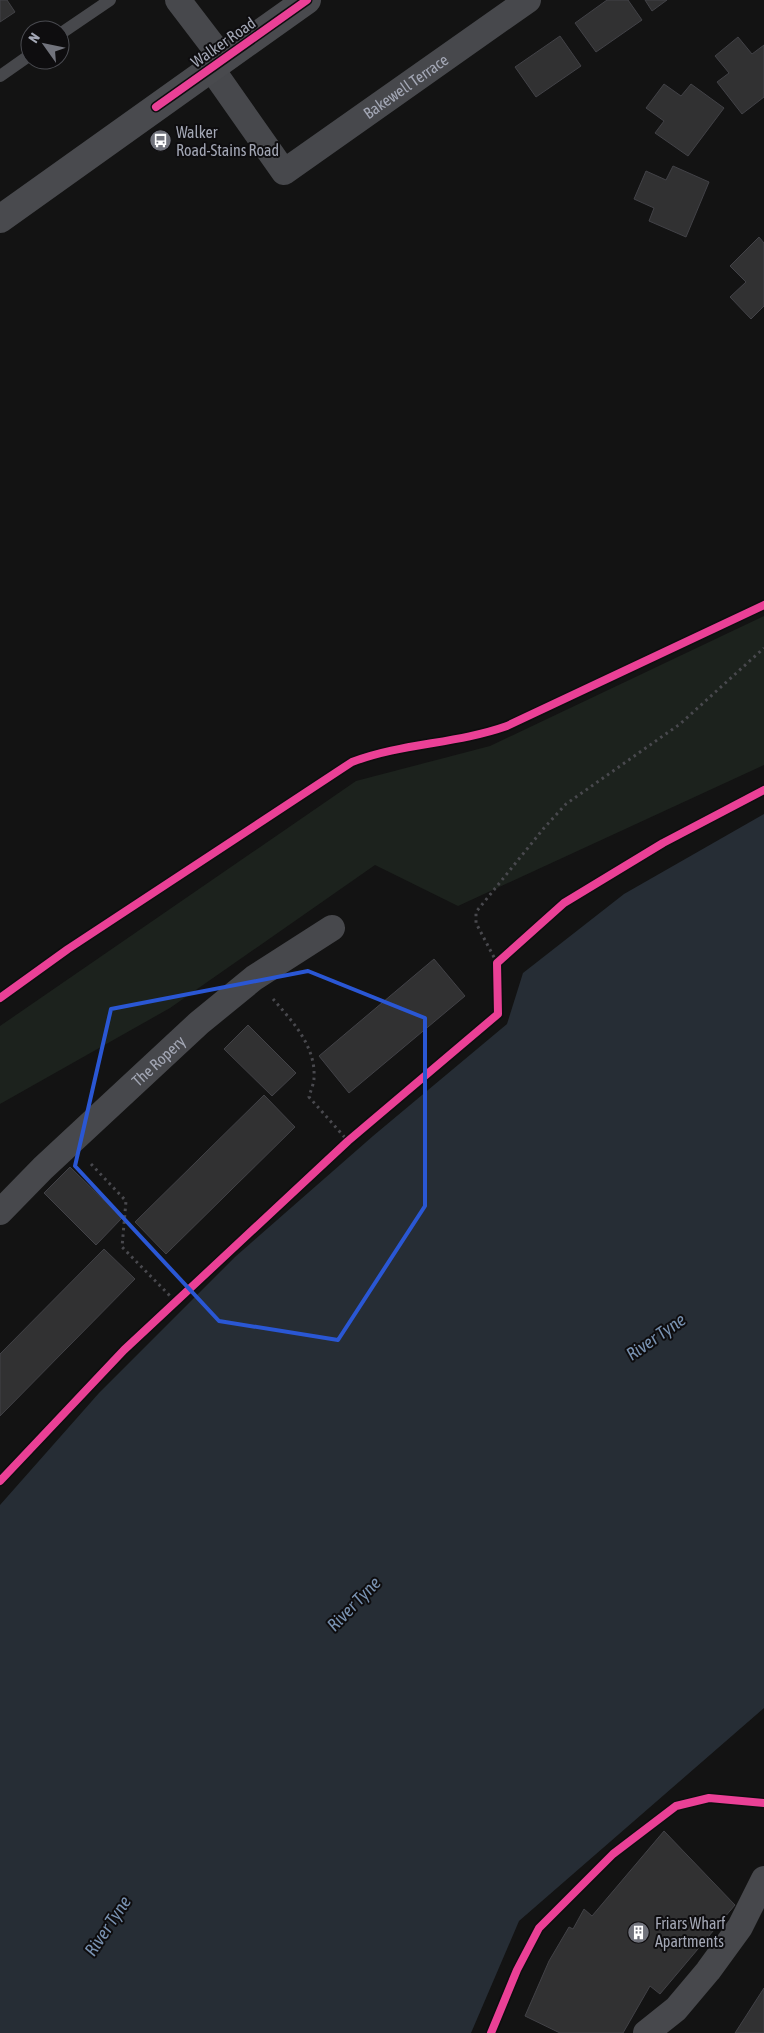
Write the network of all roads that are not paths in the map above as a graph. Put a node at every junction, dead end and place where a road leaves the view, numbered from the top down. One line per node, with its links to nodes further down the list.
1 (110, 0): 5 (lane)
2 (178, 0): 7 (street)
3 (307, 0): 7 (main road, Walker Road)
4 (528, 0): 7 (street, Bakewell Terrace)
5 (70, 27)
6 (20, 62): 8 (lane)
7 (217, 63): 9 (main road, Walker Road)
8 (0, 76)
9 (0, 219)
10 (332, 928): 11 (street, The Ropery)
11 (0, 1212)
12 (764, 1879): 13 (street)
13 (646, 2033)

